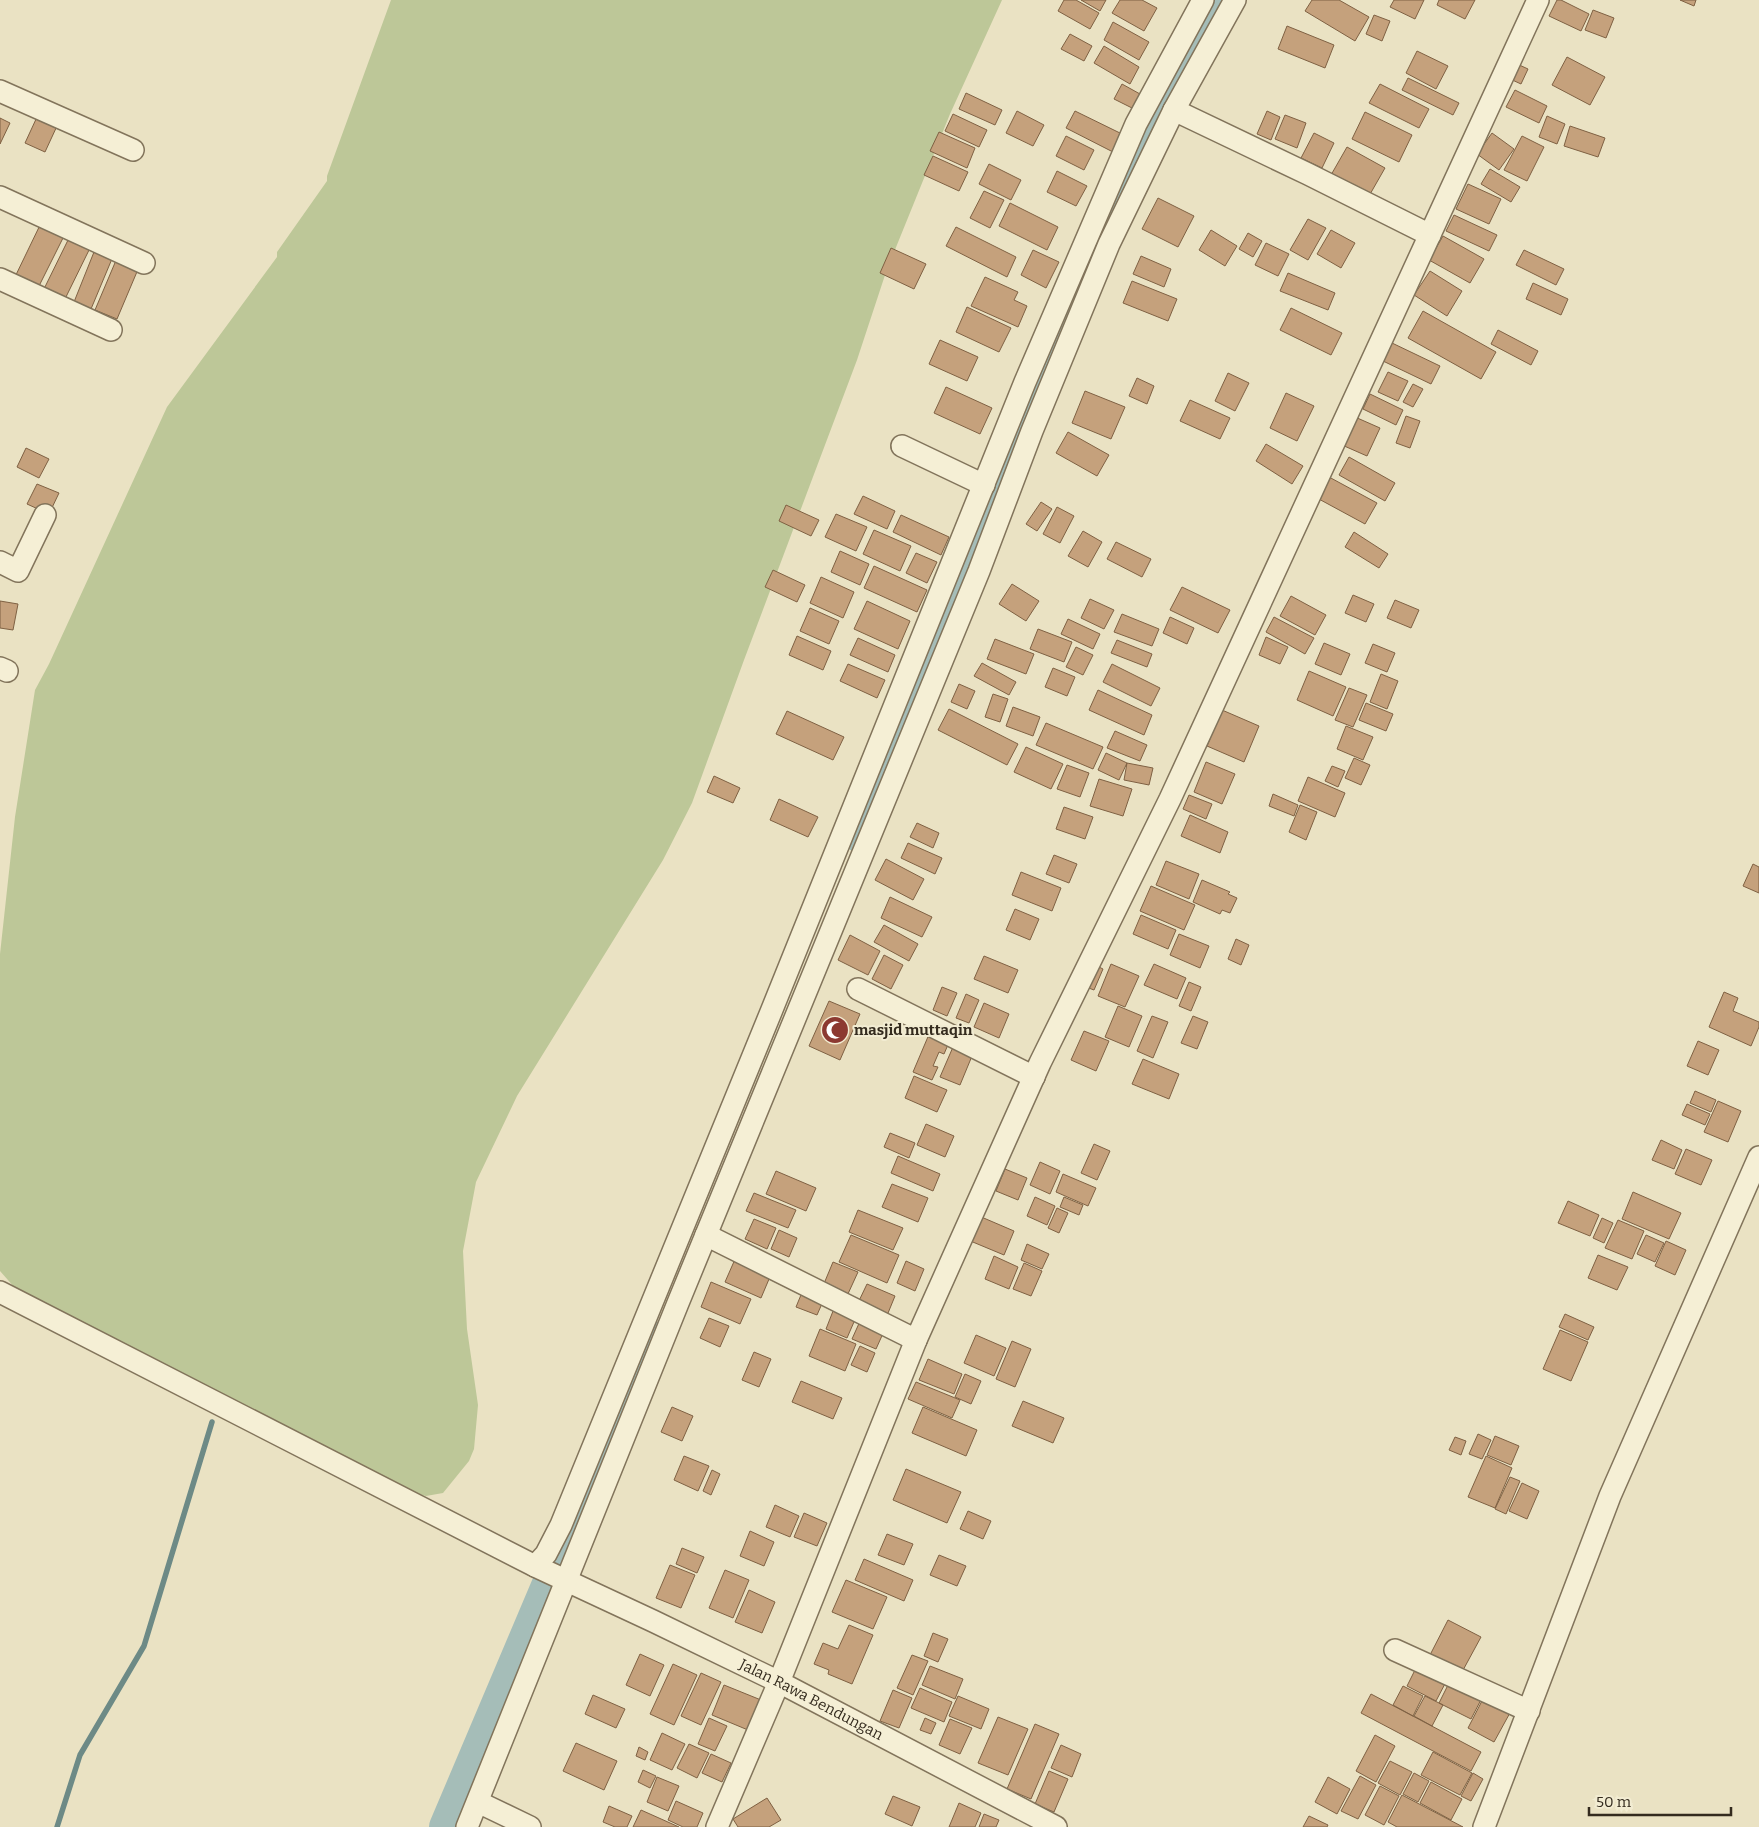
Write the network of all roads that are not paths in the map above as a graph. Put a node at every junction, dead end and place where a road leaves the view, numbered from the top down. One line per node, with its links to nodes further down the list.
1 (1203, 0): 13 (street)
2 (1235, 0): 5 (street)
3 (1538, 0): 8 (street)
4 (0, 91): 6 (street)
5 (1174, 110): 8 (street); 19 (street)
6 (133, 150)
7 (0, 197): 9 (street)
8 (1430, 235): 17 (street)
9 (144, 264)
10 (0, 279): 11 (street)
11 (111, 330)
12 (902, 446): 13 (street)
13 (984, 485): 22 (street)
14 (45, 515): 15 (street)
15 (0, 562)
16 (858, 989): 17 (street)
17 (1034, 1077): 21 (street)
18 (1759, 1157): 26 (street)
19 (706, 1235): 21 (street); 23 (street)
20 (0, 1292): 22 (street, Jalan Rawa Bendungan)
21 (916, 1340): 25 (street)
22 (538, 1568): 23 (street, Jalan Rawa Bendungan)
23 (564, 1580): 25 (street, Jalan Rawa Bendungan); 27 (street)
24 (1395, 1650): 26 (street)
25 (779, 1682): 30 (street); 31 (street, Jalan Rawa Bendungan)
26 (1529, 1711): 32 (street)
27 (478, 1802): 28 (street); 29 (street)
28 (467, 1827)
29 (530, 1827)
30 (717, 1827)
31 (1056, 1827)
32 (1484, 1827)

